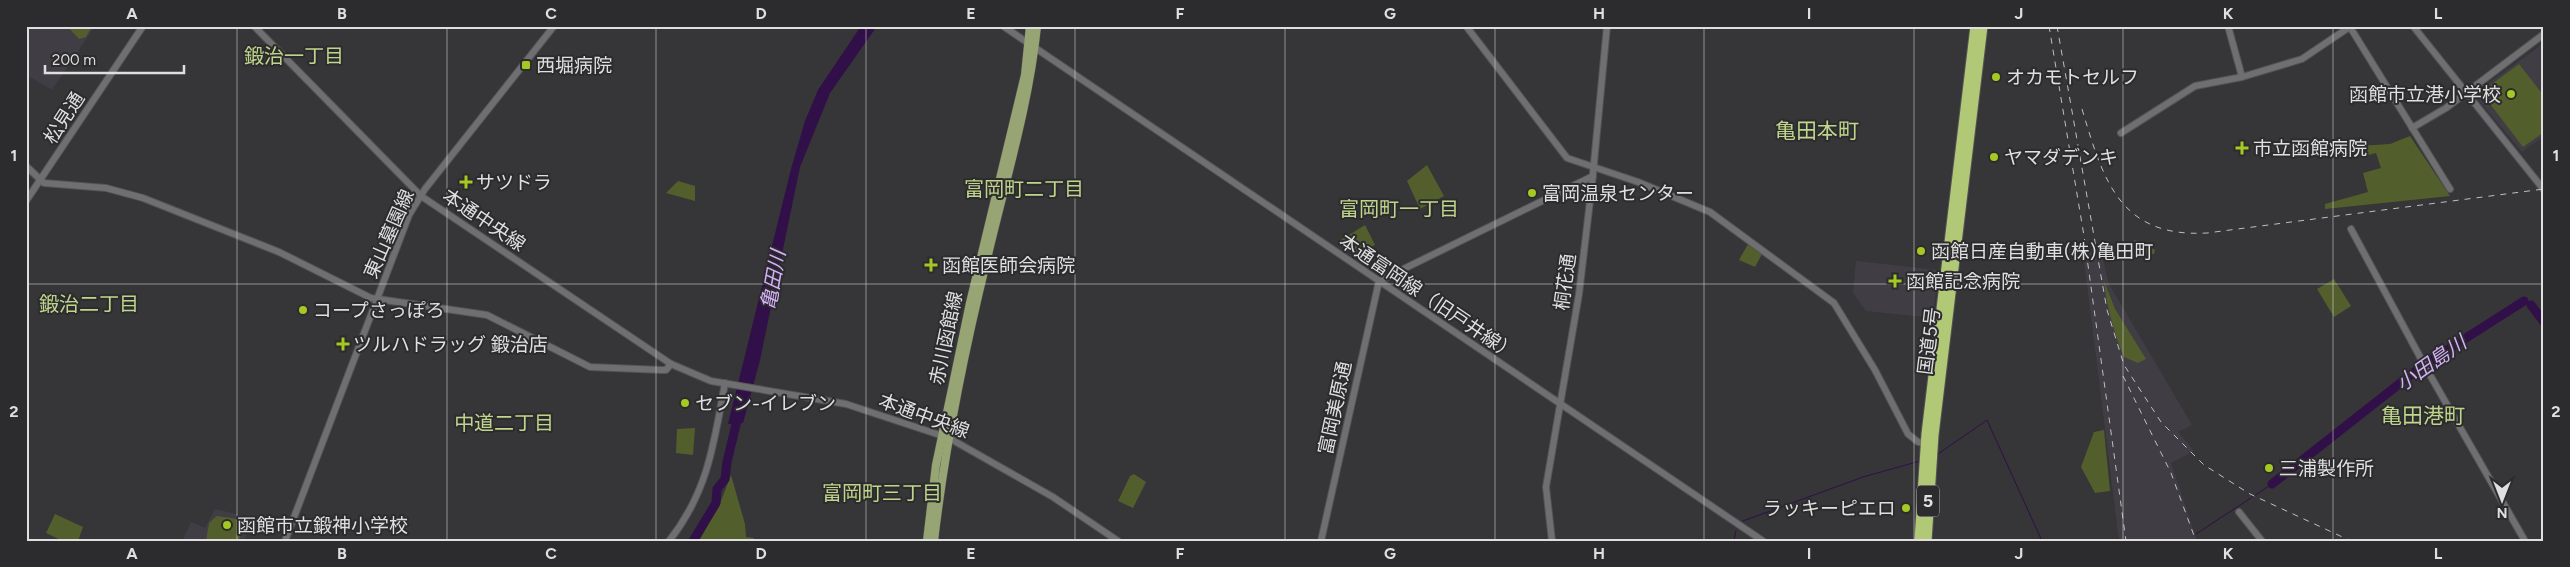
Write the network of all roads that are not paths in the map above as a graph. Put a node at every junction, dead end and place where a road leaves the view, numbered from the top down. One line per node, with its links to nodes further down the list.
1 (143, 26): 23 (street, 松見通)
2 (254, 26): 26 (street, 本通中央線)
3 (554, 26): 26 (street, 東山墓園線)
4 (1003, 26): 15 (street, 本通富岡線（旧戸井線）)
5 (1030, 26): 15 (main road, 赤川函館線)
6 (1037, 26): 15 (main road, 赤川函館線)
7 (1466, 26): 21 (street)
8 (1607, 26): 21 (street, 桐花通)
9 (1975, 26): 35 (highway, 国道5号 / 5)
10 (1983, 26): 35 (highway, 国道5号 / 5)
11 (2228, 26): 16 (street)
12 (2412, 26): 17 (street)
13 (2350, 27): 16 (street); 18 (street)
14 (2544, 34): 17 (street)
15 (1032, 45): 29 (street, 本通富岡線（旧戸井線）); 34 (main road, 赤川函館線)
16 (2242, 77): 19 (street)
17 (2466, 92): 18 (street); 25 (street)
18 (2412, 128): 24 (street)
19 (2120, 133)
20 (26, 166): 23 (street)
21 (1594, 167): 22 (street, 桐花通); 35 (street)
22 (1593, 176): 29 (street); 33 (street, 桐花通)
23 (40, 180): 27 (street, 松見通); 30 (street)
24 (2450, 189)
25 (2544, 190)
26 (420, 196): 30 (street, 東山墓園線); 31 (street, 本通中央線)
27 (26, 201)
28 (2351, 229): 48 (street)
29 (1379, 281): 33 (street, 本通富岡線（旧戸井線）); 42 (street, 富岡美原通)
30 (376, 299): 31 (street); 37 (street, 東山墓園線)
31 (671, 364): 32 (street, 本通中央線)
32 (724, 383): 34 (street, 本通中央線); 38 (street)
33 (1559, 404): 43 (street, 桐花通); 44 (street, 本通富岡線（旧戸井線）)
34 (946, 437): 39 (main road, 赤川函館線); 40 (main road, 赤川函館線); 41 (street, 本通中央線)
35 (1928, 453): 45 (highway, 国道5号 / 5); 46 (highway, 国道5号 / 5)
36 (2239, 512): 47 (street)
37 (285, 541)
38 (669, 541)
39 (927, 541)
40 (934, 541)
41 (1118, 541)
42 (1321, 541)
43 (1552, 541)
44 (1762, 541)
45 (1919, 541)
46 (1927, 541)
47 (2262, 541)
48 (2525, 541)

